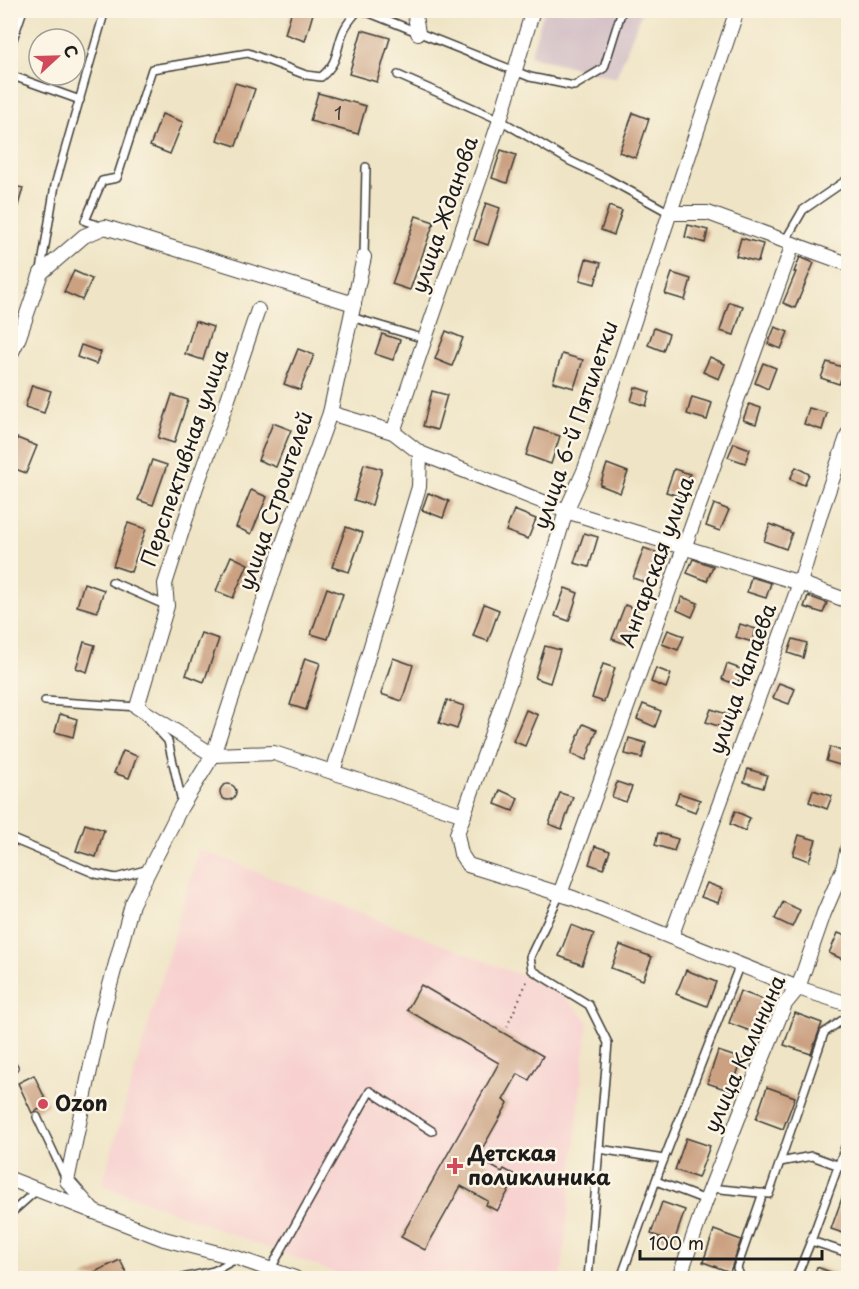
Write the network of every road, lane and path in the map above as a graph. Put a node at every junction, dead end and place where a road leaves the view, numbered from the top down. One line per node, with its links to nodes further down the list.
1 (23, 10): 9 (lane)
2 (105, 10): 13 (lane)
3 (360, 10): 8 (lane); 18 (lane)
4 (414, 10): 8 (street)
5 (533, 10): 10 (street, улица Жданова)
6 (622, 10): 10 (lane)
7 (737, 10): 17 (street, улица 6-й Пятилетки)
8 (418, 33): 10 (lane)
9 (10, 48)
10 (515, 71): 14 (street, улица Жданова)
11 (10, 75): 13 (lane)
12 (398, 75): 14 (lane)
13 (80, 99): 22 (lane)
14 (500, 120): 17 (lane); 25 (street, улица Жданова)
15 (366, 166): 20 (lane)
16 (849, 179): 19 (lane)
17 (670, 213): 19 (street); 31 (street, улица 6-й Пятилетки)
18 (105, 227): 22 (street); 24 (street)
19 (789, 243): 21 (street); 32 (street, Ангарская улица)
20 (364, 257): 24 (street, улица Строителей)
21 (849, 264)
22 (41, 273): 26 (street)
23 (258, 310): 36 (street, Перспективная улица)
24 (352, 311): 25 (lane); 27 (street, улица Строителей)
25 (425, 339): 28 (street, улица Жданова)
26 (10, 356)
27 (330, 413): 28 (street); 39 (street, улица Строителей)
28 (393, 432): 30 (street)
29 (849, 434): 34 (street, улица Чапаева)
30 (420, 453): 31 (street); 40 (street)
31 (566, 511): 32 (street); 42 (street, улица 6-й Пятилетки)
32 (685, 548): 34 (street); 46 (street, Ангарская улица)
33 (112, 582): 36 (lane)
34 (800, 583): 35 (street); 47 (street, улица Чапаева)
35 (849, 601)
36 (167, 606): 38 (street, Перспективная улица)
37 (45, 701): 38 (lane)
38 (137, 706): 39 (street); 41 (lane)
39 (213, 755): 40 (street); 41 (street, улица Строителей)
40 (333, 772): 42 (street)
41 (183, 804): 45 (street, улица Строителей)
42 (464, 815): 46 (street, улица 6-й Пятилетки)
43 (10, 838): 45 (lane)
44 (849, 847): 50 (street, улица Калинина)
45 (150, 869): 63 (street, улица Строителей)
46 (560, 894): 47 (street); 49 (lane)
47 (670, 937): 48 (street)
48 (740, 964): 50 (street); 58 (lane)
49 (532, 970): 53 (path); 57 (lane)
50 (798, 987): 51 (street); 67 (street, улица Калинина)
51 (849, 1004)
52 (849, 1016): 59 (lane)
53 (507, 1027)
54 (37, 1117): 63 (lane)
55 (432, 1131): 73 (lane)
56 (849, 1140): 60 (lane)
57 (599, 1149): 58 (lane); 76 (lane)
58 (664, 1159): 64 (lane)
59 (780, 1162): 60 (lane); 66 (lane)
60 (839, 1165): 61 (lane); 70 (lane)
61 (849, 1169)
62 (10, 1179): 65 (street)
63 (67, 1181): 68 (street)
64 (656, 1181): 67 (lane); 77 (lane)
65 (38, 1189): 68 (street); 69 (lane)
66 (763, 1193): 67 (lane); 79 (lane)
67 (709, 1194): 78 (street, улица Калинина)
68 (94, 1212): 72 (street)
69 (10, 1214)
70 (811, 1241): 71 (lane); 80 (lane)
71 (849, 1254)
72 (237, 1258): 73 (street); 74 (lane)
73 (270, 1270): 75 (street)
74 (183, 1278)
75 (295, 1278)
76 (588, 1278)
77 (621, 1278)
78 (679, 1278)
79 (741, 1278)
80 (796, 1278)

